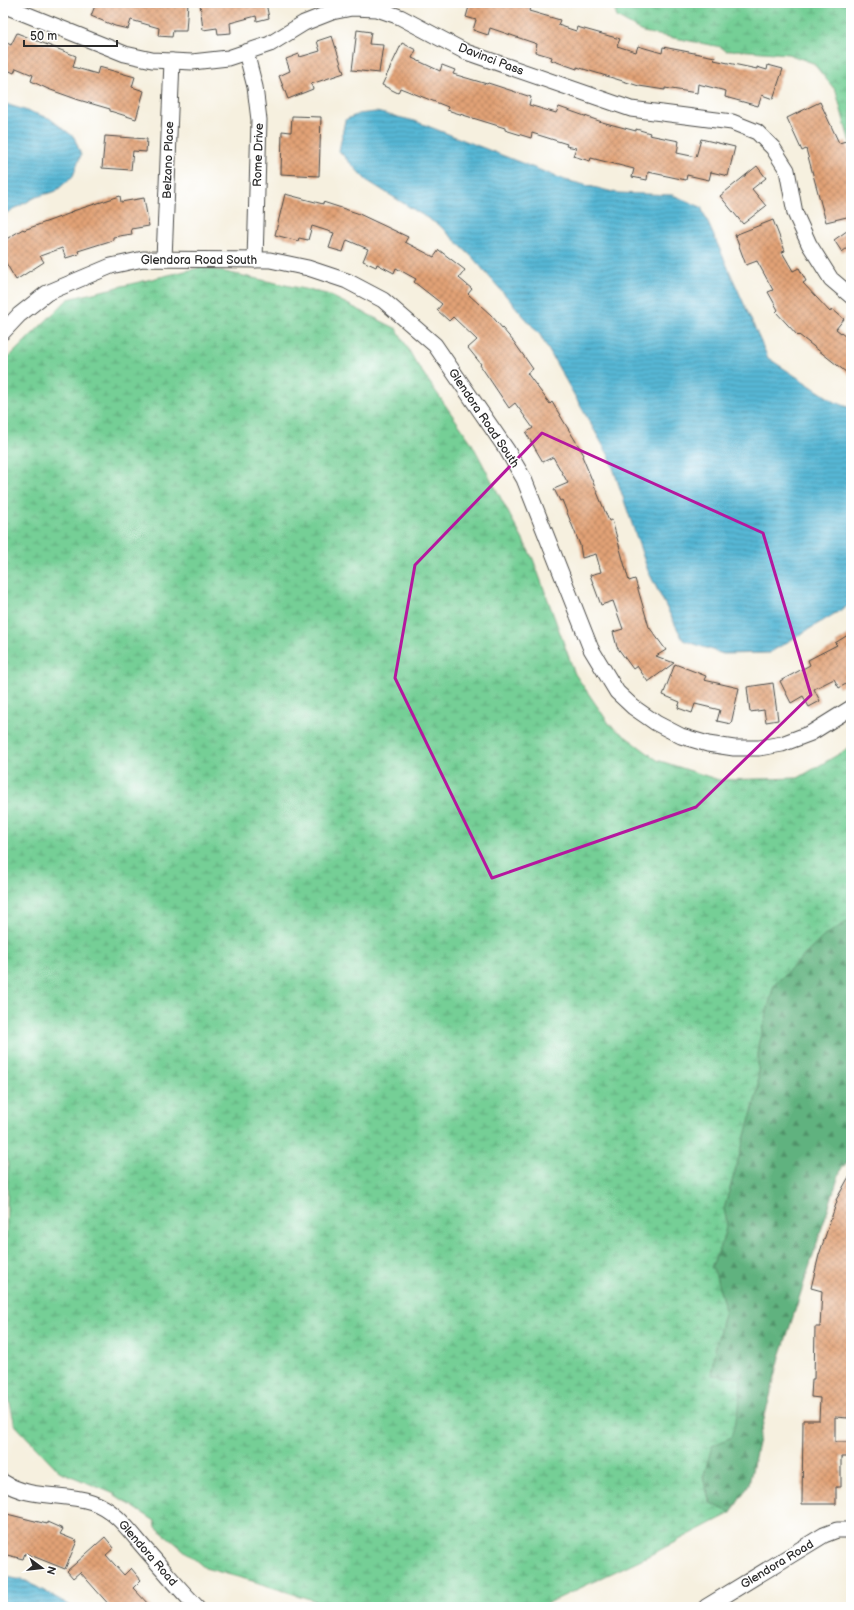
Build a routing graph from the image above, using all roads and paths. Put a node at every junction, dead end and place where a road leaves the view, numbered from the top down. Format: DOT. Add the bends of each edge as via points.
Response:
graph roads {
  1 [pos="3,5"];
  2 [pos="383,7"];
  3 [pos="246,52"];
  4 [pos="172,61"];
  5 [pos="164,259"];
  6 [pos="255,260"];
  7 [pos="851,296"];
  8 [pos="3,332"];
  9 [pos="851,708"];
  10 [pos="3,1482"];
  11 [pos="851,1529"];
  12 [pos="197,1607"];
  13 [pos="706,1607"];
  1 -- 4 [label="street, Davinci Pass" via="125,54"];
  2 -- 3 [label="street, Davinci Pass" via="352,8 332,12 304,23 270,44"];
  2 -- 7 [label="street, Davinci Pass" via="466,52 631,109 732,122 757,132 773,148 786,170 795,213 809,244 831,279"];
  3 -- 4 [label="street, Davinci Pass" via="228,58 192,62"];
  3 -- 6 [label="street, Rome Drive" via="255,88 259,120"];
  4 -- 5 [label="street, Belzano Place"];
  5 -- 6 [label="street, Glendora Road South"];
  5 -- 8 [label="street, Glendora Road South" via="143,259 110,266 47,293 19,315"];
  6 -- 9 [label="street, Glendora Road South" via="270,260 308,268 347,281 382,300 435,345 524,479 591,649 617,692 633,707 681,736 734,748 782,744 811,733"];
  10 -- 12 [label="street, Glendora Road" via="40,1495 75,1497 92,1502 116,1515"];
  11 -- 13 [label="street, Glendora Road" via="837,1530 824,1535"];
}
